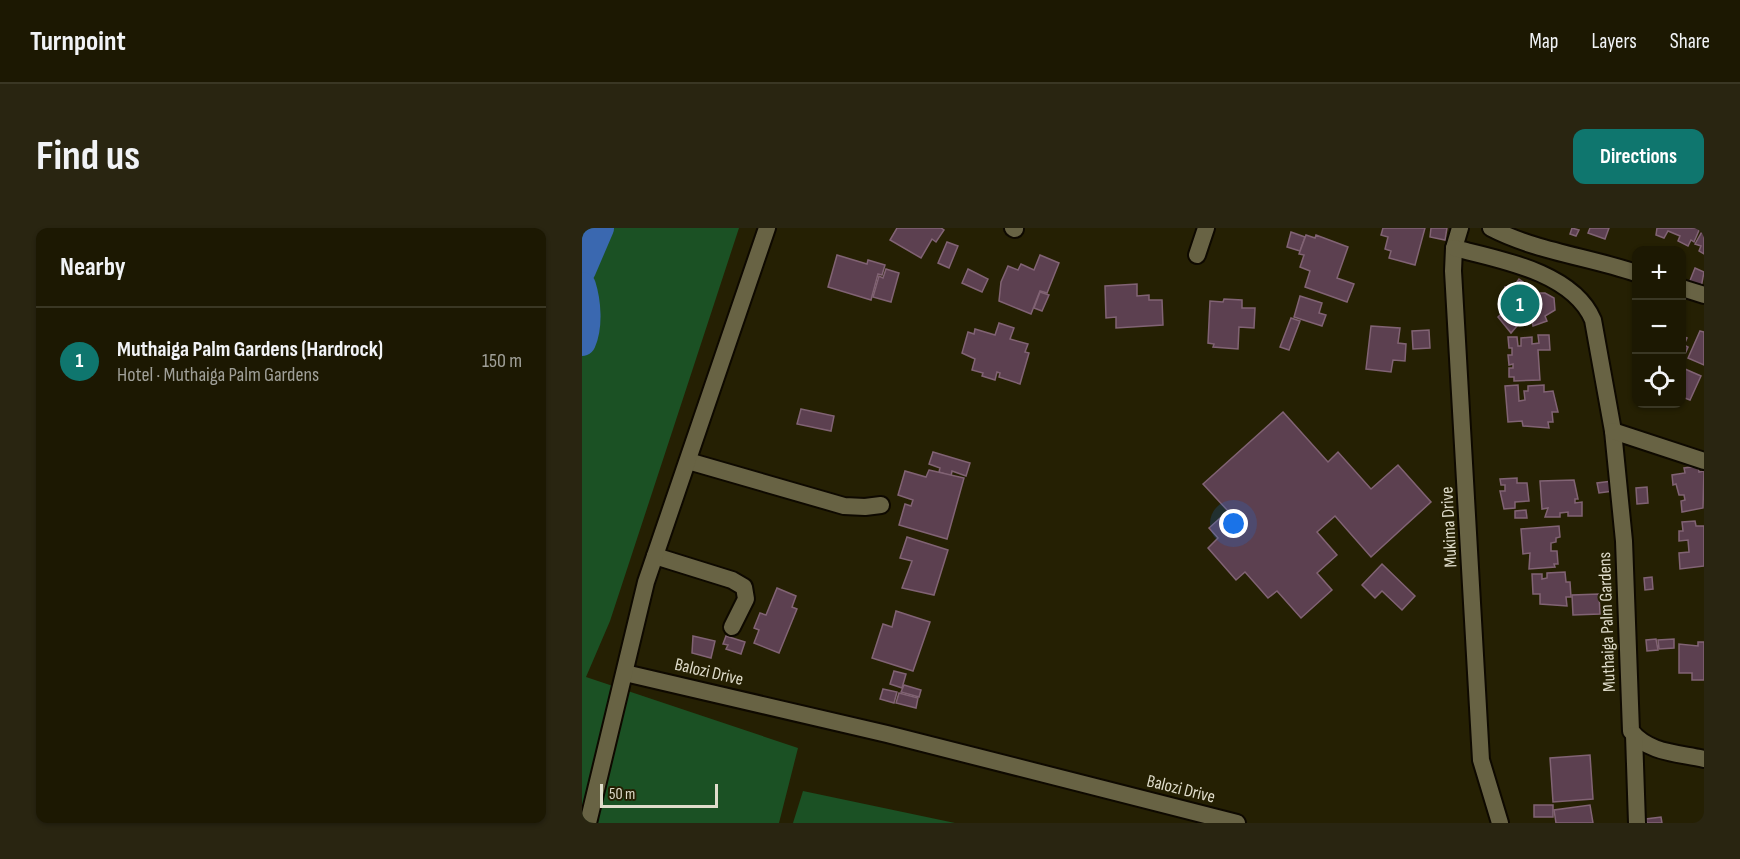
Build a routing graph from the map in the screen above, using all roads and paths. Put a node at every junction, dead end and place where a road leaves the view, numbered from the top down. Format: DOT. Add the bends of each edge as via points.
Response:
graph roads {
  1 [pos="767,228"];
  2 [pos="1206,228"];
  3 [pos="1460,228"];
  4 [pos="1491,228"];
  5 [pos="1454,248"];
  6 [pos="1197,255"];
  7 [pos="1632,272"];
  8 [pos="1686,289"];
  9 [pos="1704,295"];
  10 [pos="1613,431"];
  11 [pos="688,460"];
  12 [pos="1704,461"];
  13 [pos="881,504"];
  14 [pos="655,556"];
  15 [pos="732,627"];
  16 [pos="626,673"];
  17 [pos="1634,735"];
  18 [pos="1704,759"];
  19 [pos="588,823"];
  20 [pos="1237,823"];
  21 [pos="1500,823"];
  22 [pos="1637,823"];
  1 -- 11 [label="street"];
  2 -- 6 [label="street"];
  3 -- 5 [label="street, Mukima Drive"];
  4 -- 7 [label="street"];
  5 -- 10 [label="street, Muthaiga Palm Gardens" via="1539,272 1588,307"];
  5 -- 21 [label="street, Mukima Drive" via="1481,760"];
  8 -- 9 [label="street"];
  10 -- 12 [label="street"];
  10 -- 17 [label="street, Muthaiga Palm Gardens" via="1624,541"];
  11 -- 13 [label="street" via="844,506"];
  11 -- 14 [label="street"];
  14 -- 15 [label="street" via="744,587 746,599"];
  14 -- 16 [label="street" via="637,614"];
  16 -- 19 [label="street"];
  16 -- 20 [label="street, Balozi Drive" via="888,734"];
  17 -- 18 [label="street" via="1648,747"];
  17 -- 22 [label="street, Muthaiga Palm Gardens"];
}
